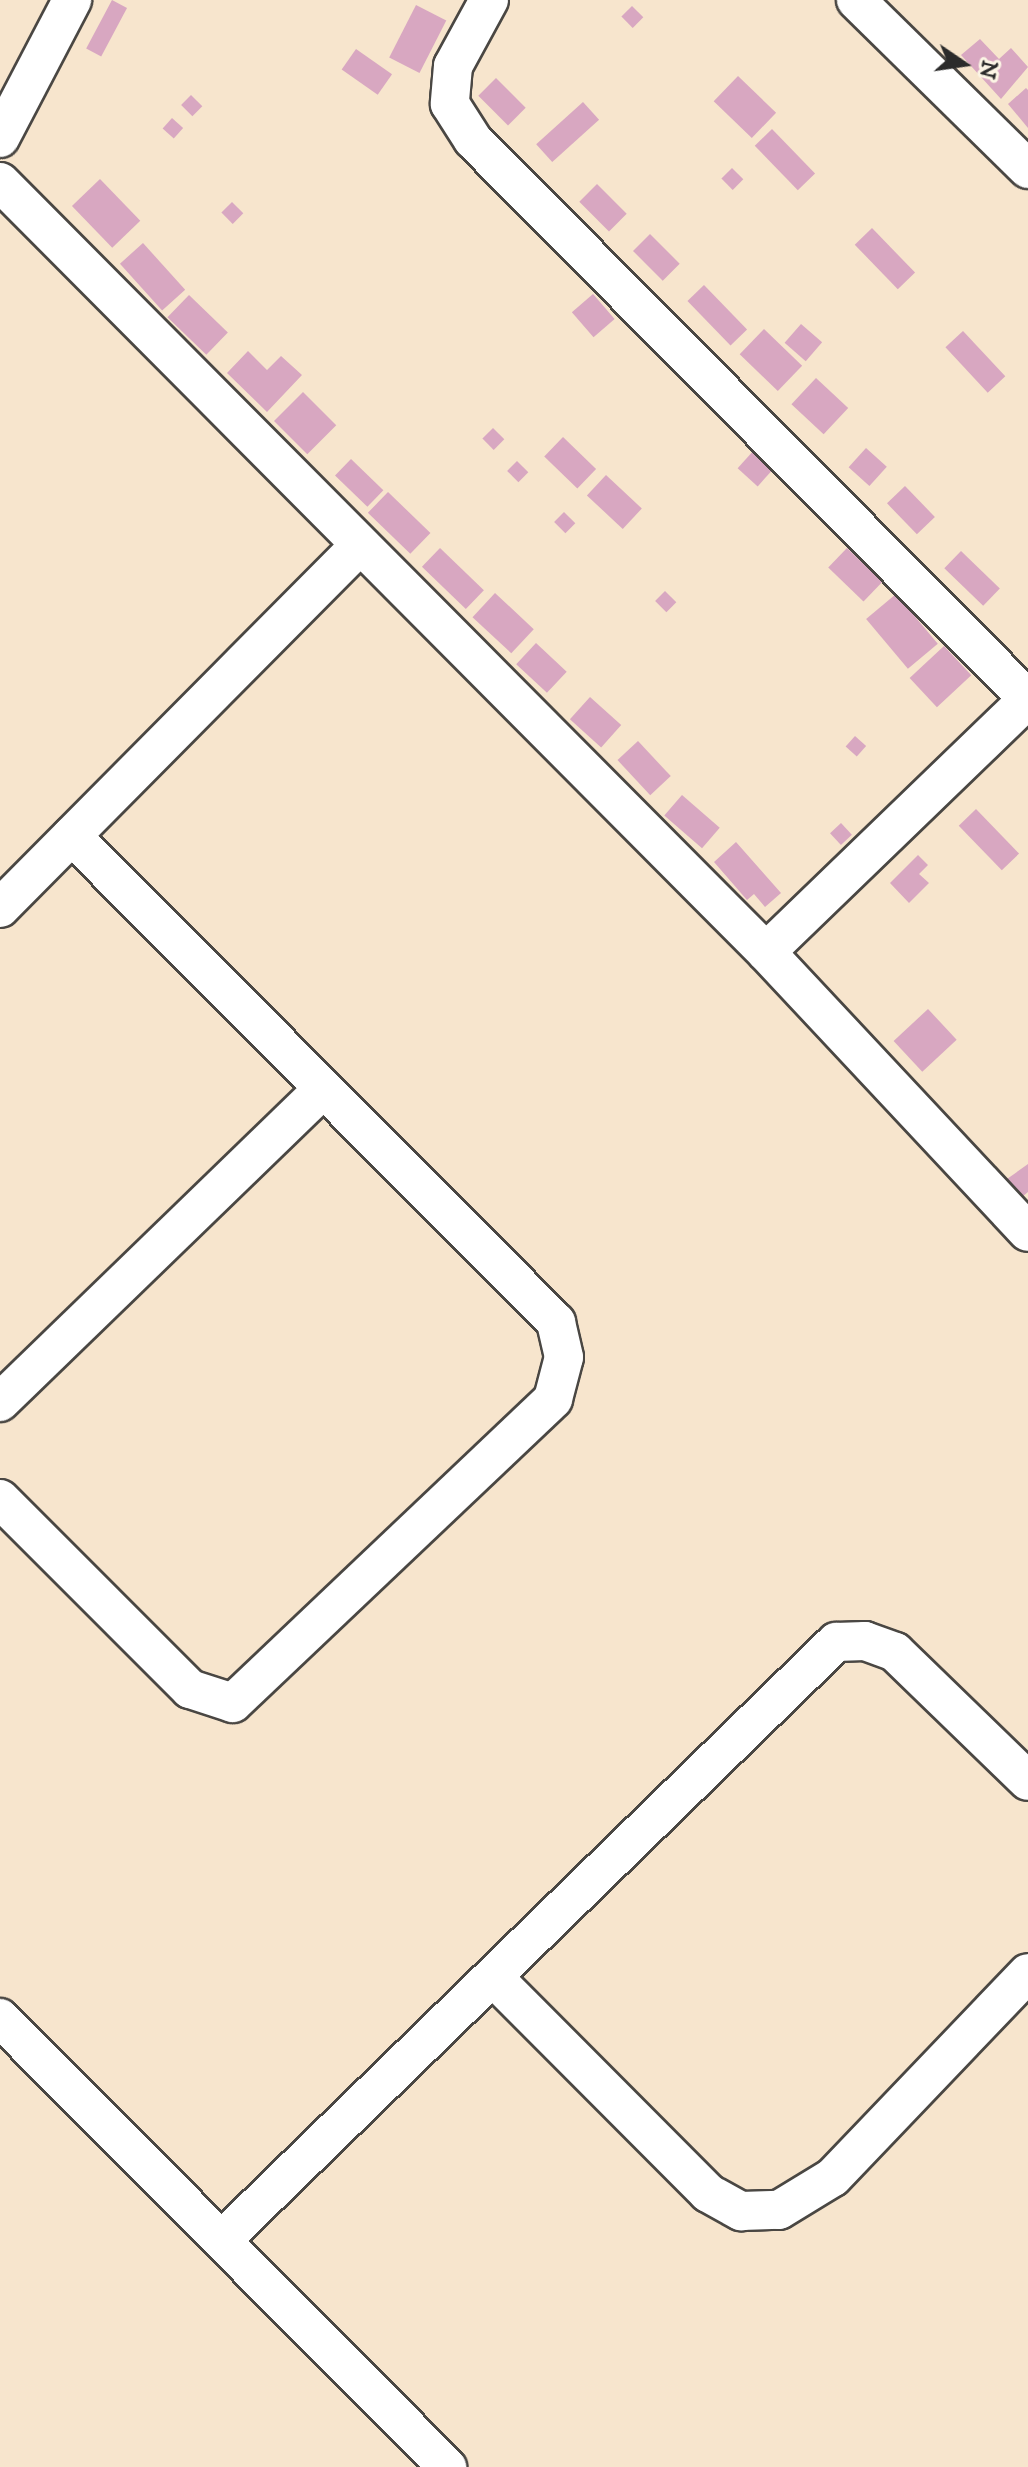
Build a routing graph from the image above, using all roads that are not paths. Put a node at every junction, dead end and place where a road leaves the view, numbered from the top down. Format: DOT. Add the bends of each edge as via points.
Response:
graph roads {
  1 [pos="72,0"];
  2 [pos="489,0"];
  3 [pos="856,0"];
  4 [pos="0,138"];
  5 [pos="1028,169"];
  6 [pos="0,182"];
  7 [pos="358,547"];
  8 [pos="1028,699"];
  9 [pos="72,836"];
  10 [pos="0,908"];
  11 [pos="766,952"];
  12 [pos="323,1089"];
  13 [pos="1028,1232"];
  14 [pos="0,1402"];
  15 [pos="0,1499"];
  16 [pos="1028,1781"];
  17 [pos="1028,1973"];
  18 [pos="495,1979"];
  19 [pos="0,2018"];
  20 [pos="225,2237"];
  21 [pos="447,2467"];
  1 -- 4 [label="street"];
  2 -- 8 [label="street" via="453,66 450,104 473,140"];
  3 -- 5 [label="street"];
  6 -- 7 [label="street"];
  7 -- 9 [label="street"];
  7 -- 11 [label="street"];
  8 -- 11 [label="street"];
  9 -- 10 [label="street"];
  9 -- 12 [label="street"];
  11 -- 13 [label="street"];
  12 -- 14 [label="street"];
  12 -- 15 [label="street" via="556,1322 564,1357 553,1399 233,1703 190,1689"];
  16 -- 18 [label="street" via="895,1652 865,1641 836,1642"];
  17 -- 18 [label="street" via="833,2177 779,2210 741,2211 708,2193"];
  18 -- 20 [label="street"];
  19 -- 20 [label="street"];
  20 -- 21 [label="street"];
}
